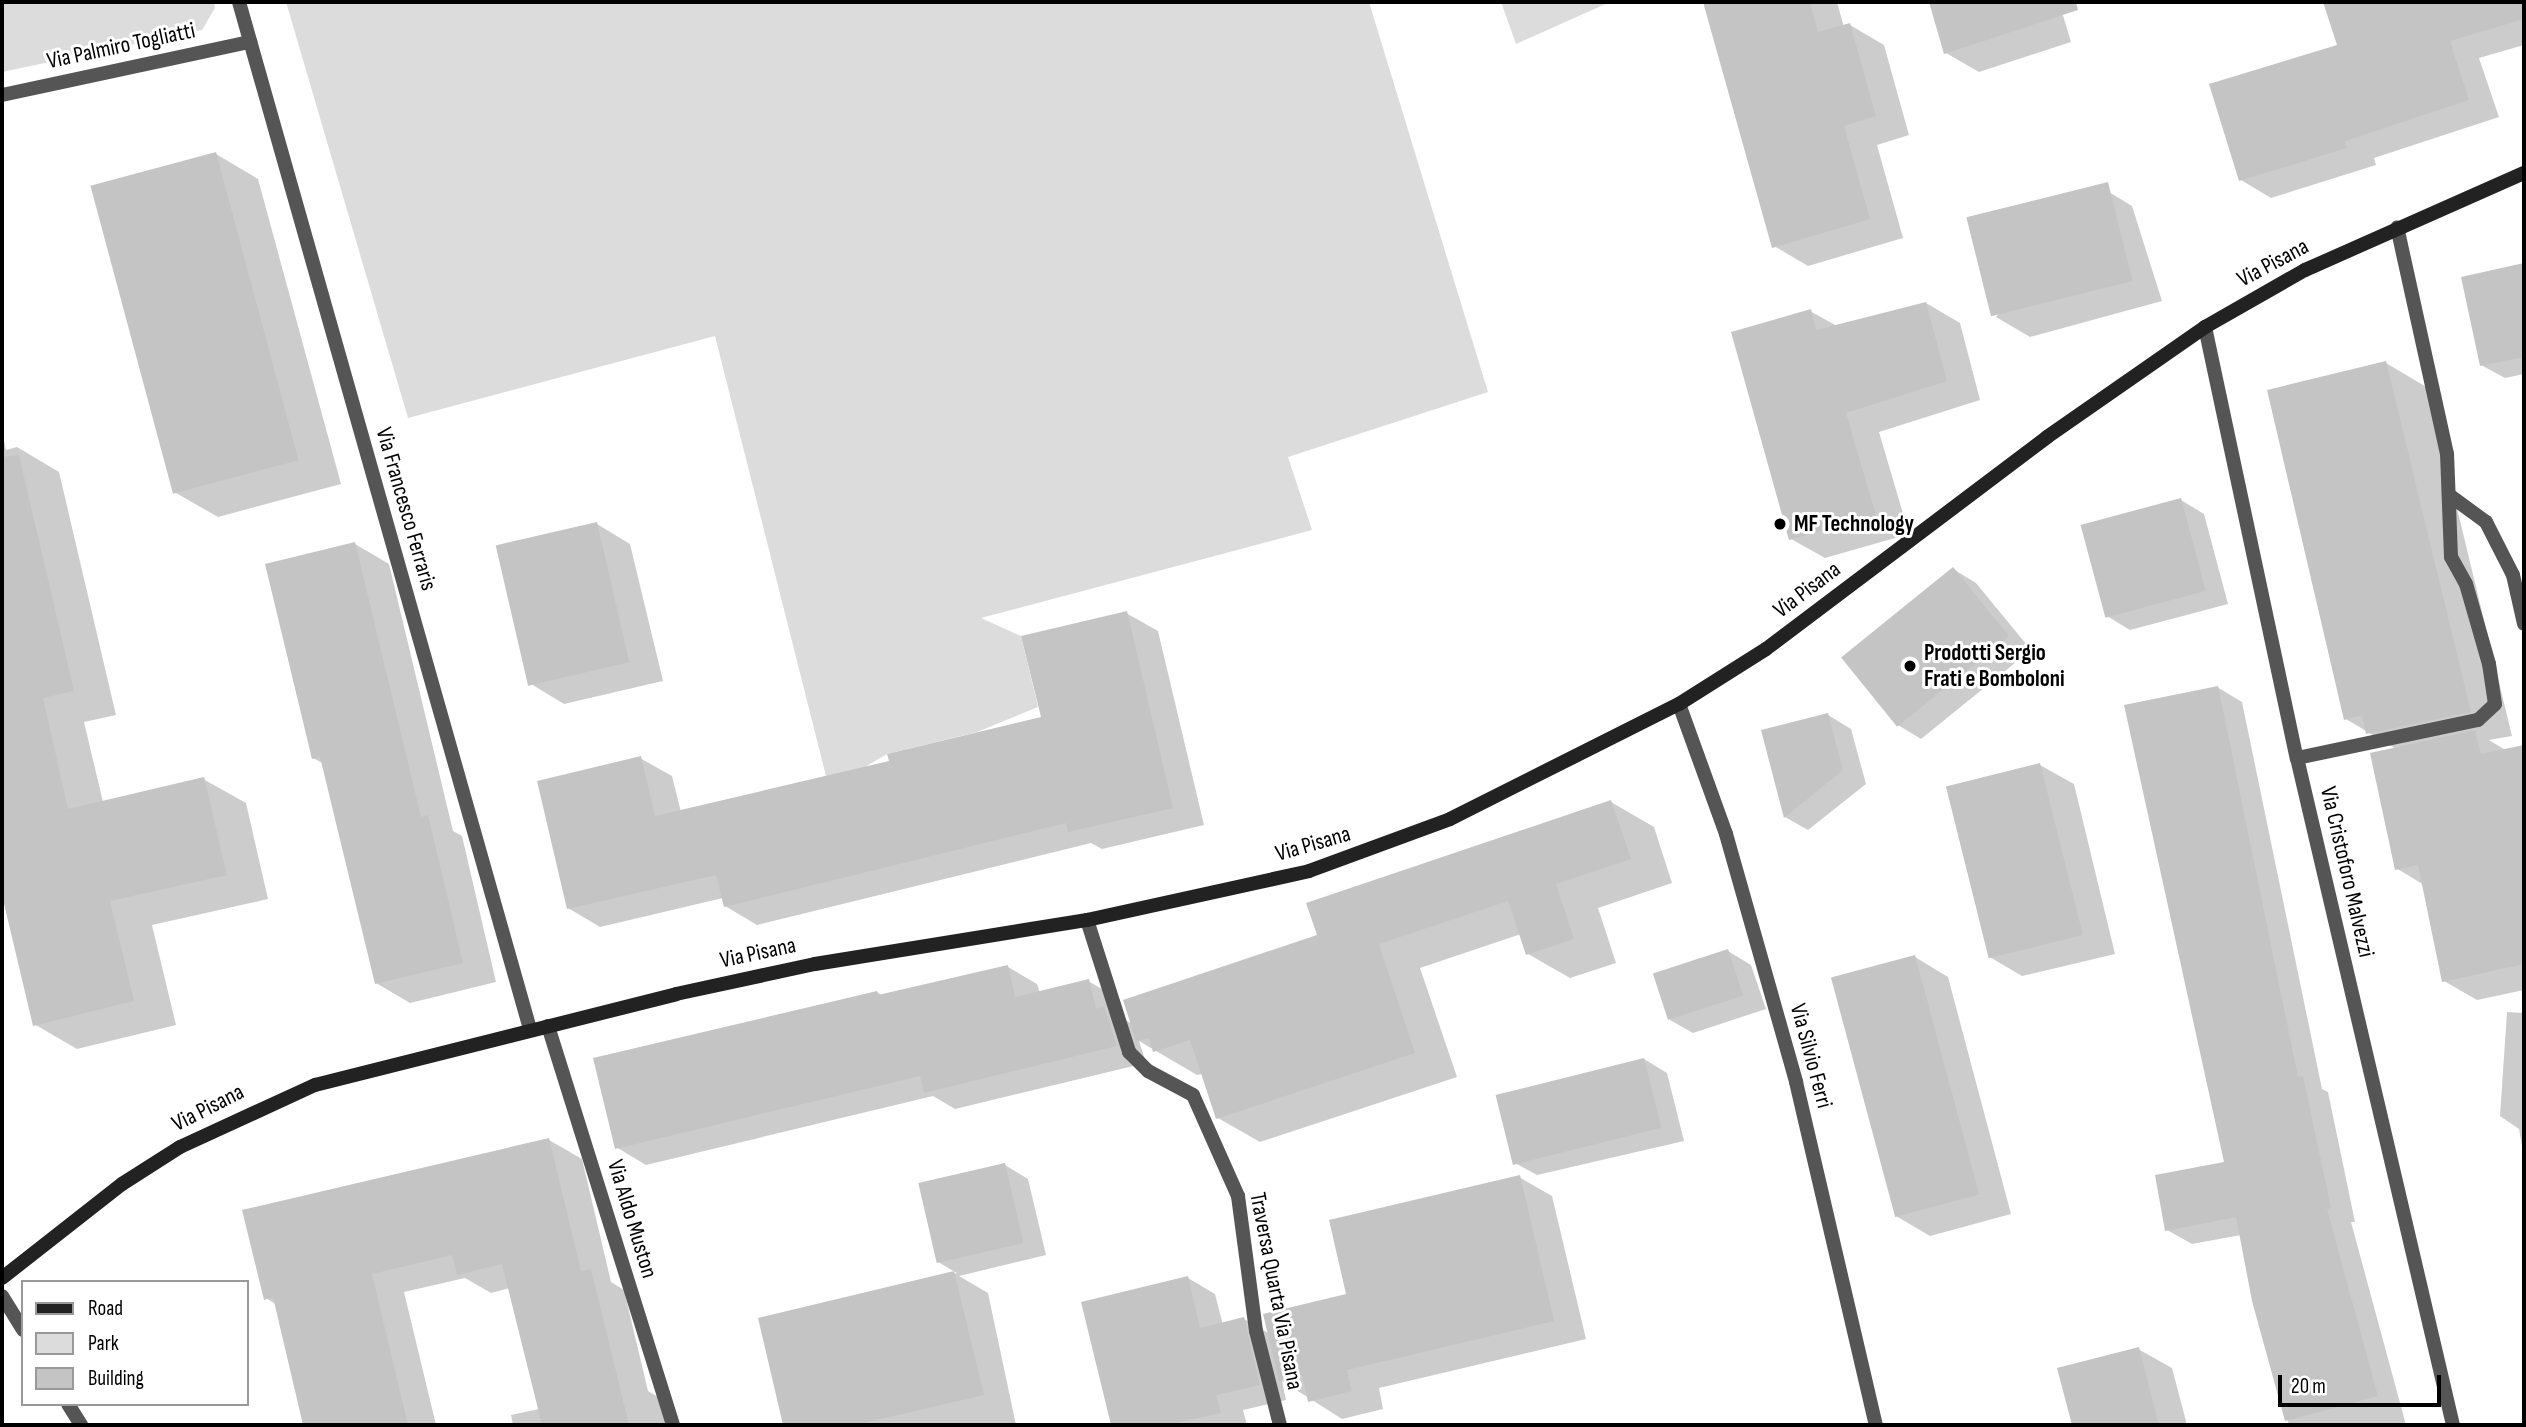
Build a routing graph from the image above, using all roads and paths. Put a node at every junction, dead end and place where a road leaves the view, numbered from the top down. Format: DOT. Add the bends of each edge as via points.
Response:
graph roads {
  1 [pos="239,2"];
  2 [pos="250,42"];
  3 [pos="2,95"];
  4 [pos="2524,173"];
  5 [pos="2397,227"];
  6 [pos="2204,327"];
  7 [pos="2449,495"];
  8 [pos="2524,624"];
  9 [pos="1679,704"];
  10 [pos="2297,758"];
  11 [pos="1087,920"];
  12 [pos="548,1026"];
  13 [pos="530,1029"];
  14 [pos="2,1278"];
  15 [pos="2,1296"];
  16 [pos="21,1327"];
  17 [pos="69,1406"];
  18 [pos="81,1425"];
  19 [pos="673,1425"];
  20 [pos="1280,1425"];
  21 [pos="1876,1425"];
  22 [pos="2453,1425"];
  1 -- 2 [label="street, Via Francesco Ferraris"];
  2 -- 3 [label="street, Via Palmiro Togliatti"];
  2 -- 13 [label="street, Via Francesco Ferraris"];
  4 -- 5 [label="main road, Via Pisana"];
  5 -- 6 [label="main road, Via Pisana" via="2305,270"];
  5 -- 7 [label="street" via="2447,454"];
  6 -- 9 [label="main road, Via Pisana" via="2047,437 1766,649"];
  6 -- 10 [label="street, Via Cristoforo Malvezzi"];
  7 -- 8 [label="street" via="2487,522 2513,575"];
  7 -- 10 [label="street" via="2451,557 2466,584 2489,664 2495,704 2478,720"];
  9 -- 11 [label="main road, Via Pisana" via="1450,819 1380,848 1309,871"];
  9 -- 21 [label="street, Via Silvio Ferri" via="1726,834 1796,1082"];
  10 -- 22 [label="street, Via Cristoforo Malvezzi"];
  11 -- 12 [label="main road, Via Pisana" via="815,964"];
  11 -- 20 [label="street, Traversa Quarta Via Pisana" via="1129,1052 1148,1071 1193,1094 1238,1196 1256,1331"];
  12 -- 13 [label="main road, Via Pisana"];
  12 -- 19 [label="street, Via Aldo Muston"];
  13 -- 14 [label="main road, Via Pisana" via="315,1085 224,1124 122,1184"];
  15 -- 16 [label="street"];
  17 -- 18 [label="street"];
}
